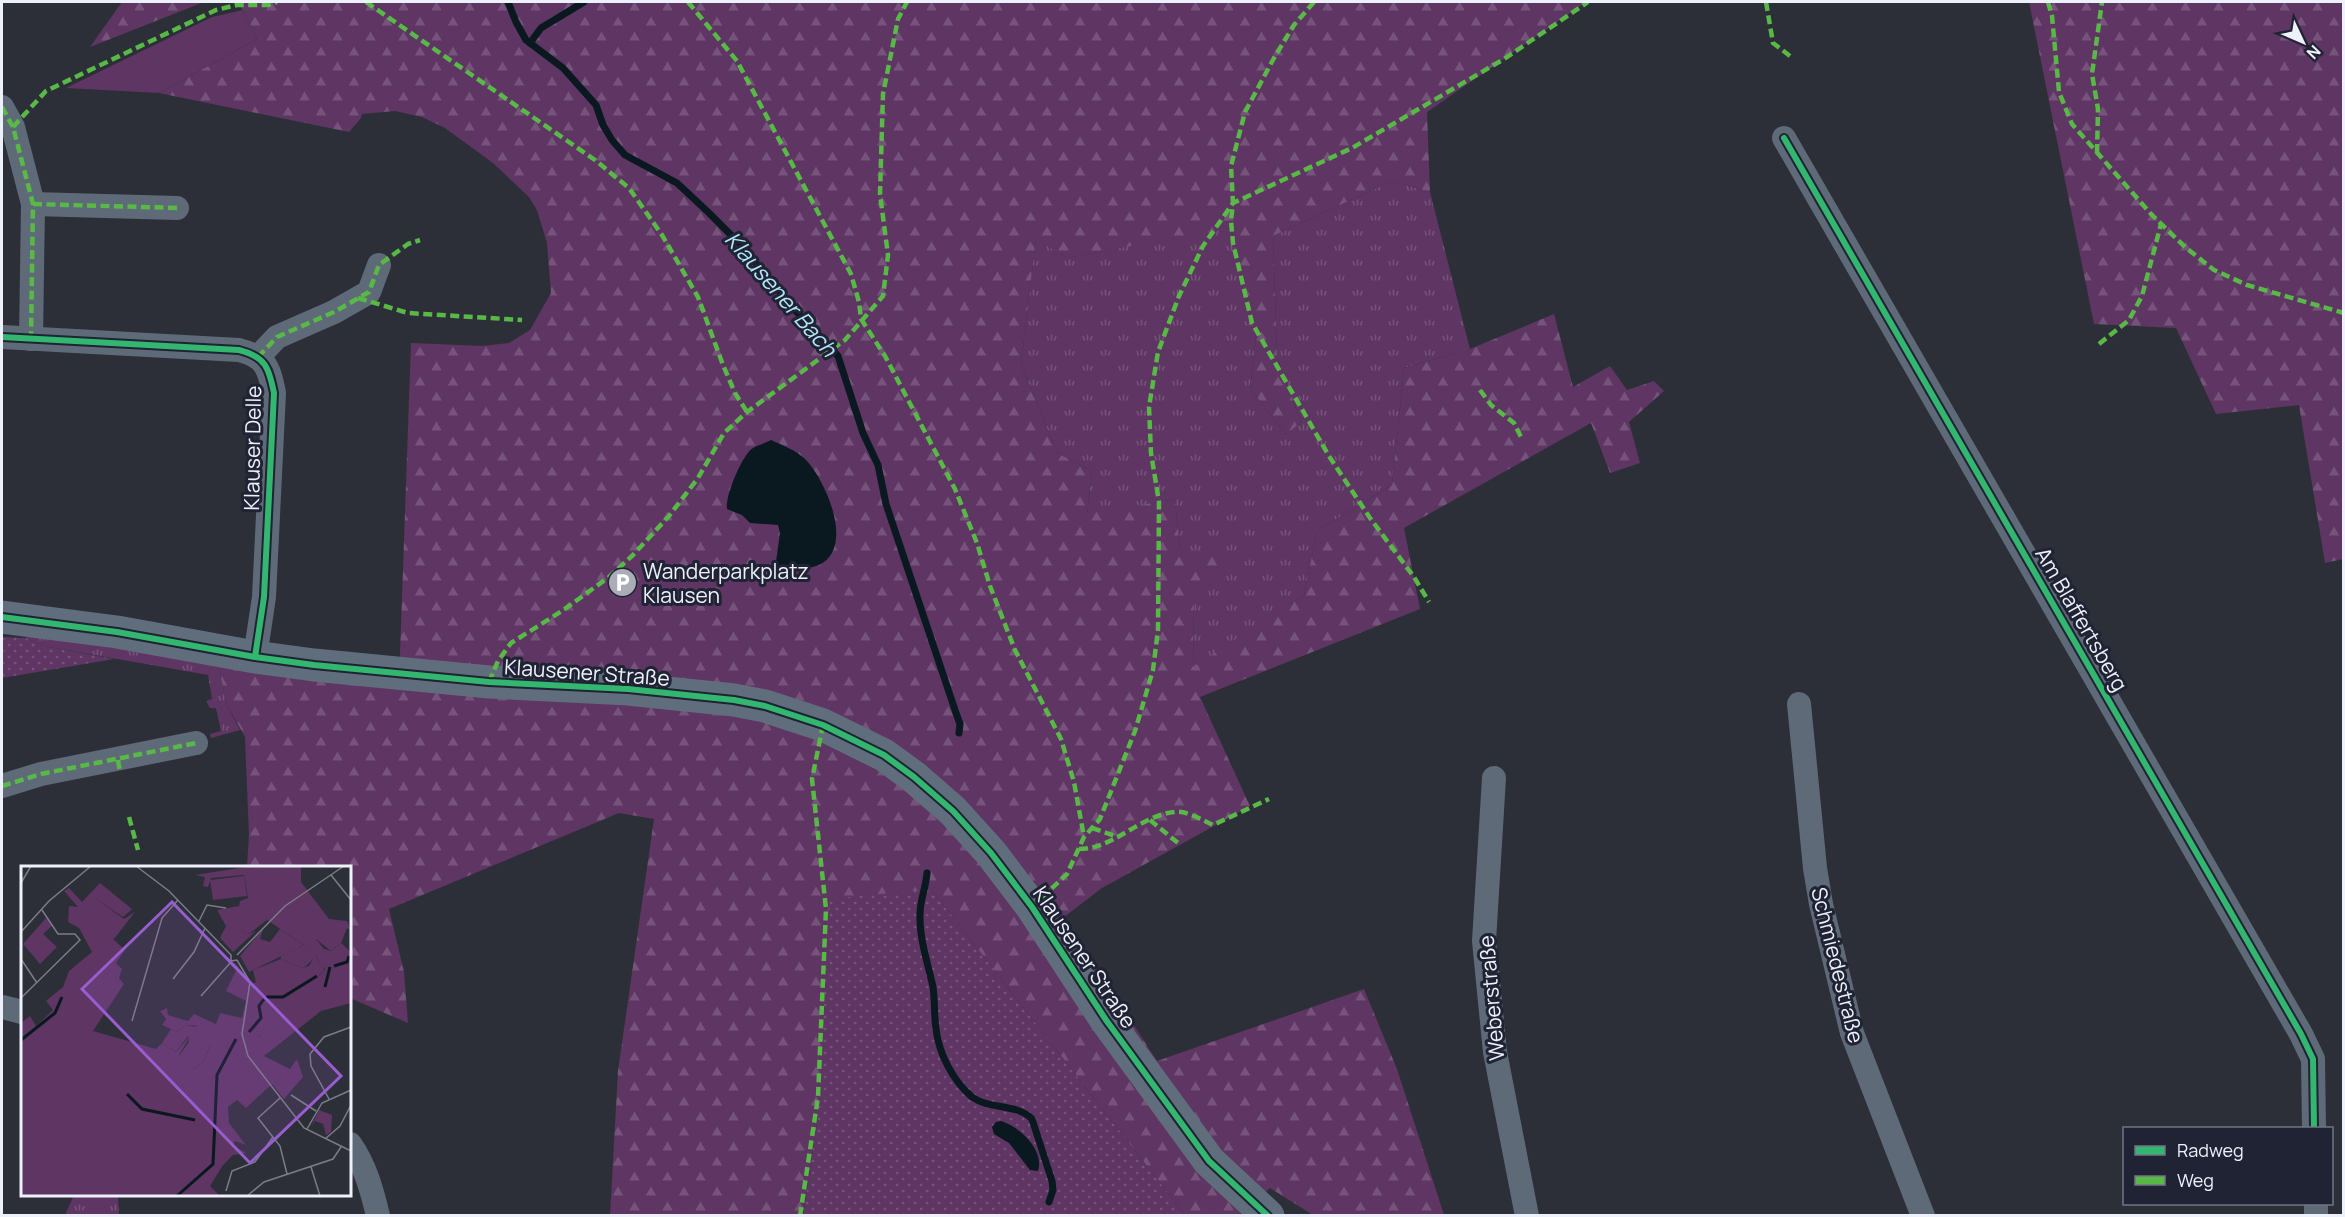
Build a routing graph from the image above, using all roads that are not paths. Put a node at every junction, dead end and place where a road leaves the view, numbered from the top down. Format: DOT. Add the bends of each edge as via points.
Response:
graph roads {
  1 [pos="2,107"];
  2 [pos="1784,138"];
  3 [pos="33,204"];
  4 [pos="177,208"];
  5 [pos="379,265"];
  6 [pos="2,337"];
  7 [pos="31,339"];
  8 [pos="258,357"];
  9 [pos="2,617"];
  10 [pos="255,657"];
  11 [pos="1799,704"];
  12 [pos="196,743"];
  13 [pos="1494,778"];
  14 [pos="2,786"];
  15 [pos="2,1007"];
  16 [pos="21,1012"];
  17 [pos="2314,1127"];
  18 [pos="351,1146"];
  19 [pos="378,1215"];
  20 [pos="1268,1215"];
  21 [pos="1527,1215"];
  22 [pos="1923,1215"];
  1 -- 3 [label="street" via="13,127"];
  2 -- 17 [label="street, Am Blaffertsberg" via="2301,1034 2313,1059"];
  3 -- 4 [label="street"];
  3 -- 7 [label="street"];
  5 -- 8 [label="street" via="369,292 277,337"];
  6 -- 7 [label="street, Klauser Delle"];
  7 -- 8 [label="street, Klauser Delle" via="239,351"];
  8 -- 10 [label="street, Klauser Delle" via="265,364 274,393 264,597"];
  9 -- 10 [label="main road, Klausener Straße" via="117,632"];
  10 -- 20 [label="main road, Klausener Straße" via="489,682 628,689 734,700 791,713 880,753 953,811 991,853 1209,1161"];
  11 -- 22 [label="street, Schmiedestraße" via="1815,867 1852,1033"];
  12 -- 14 [label="street" via="40,774"];
  13 -- 21 [label="street, Weberstraße" via="1484,941 1495,1052"];
  15 -- 16 [label="street"];
  18 -- 19 [label="street" via="370,1185"];
}
